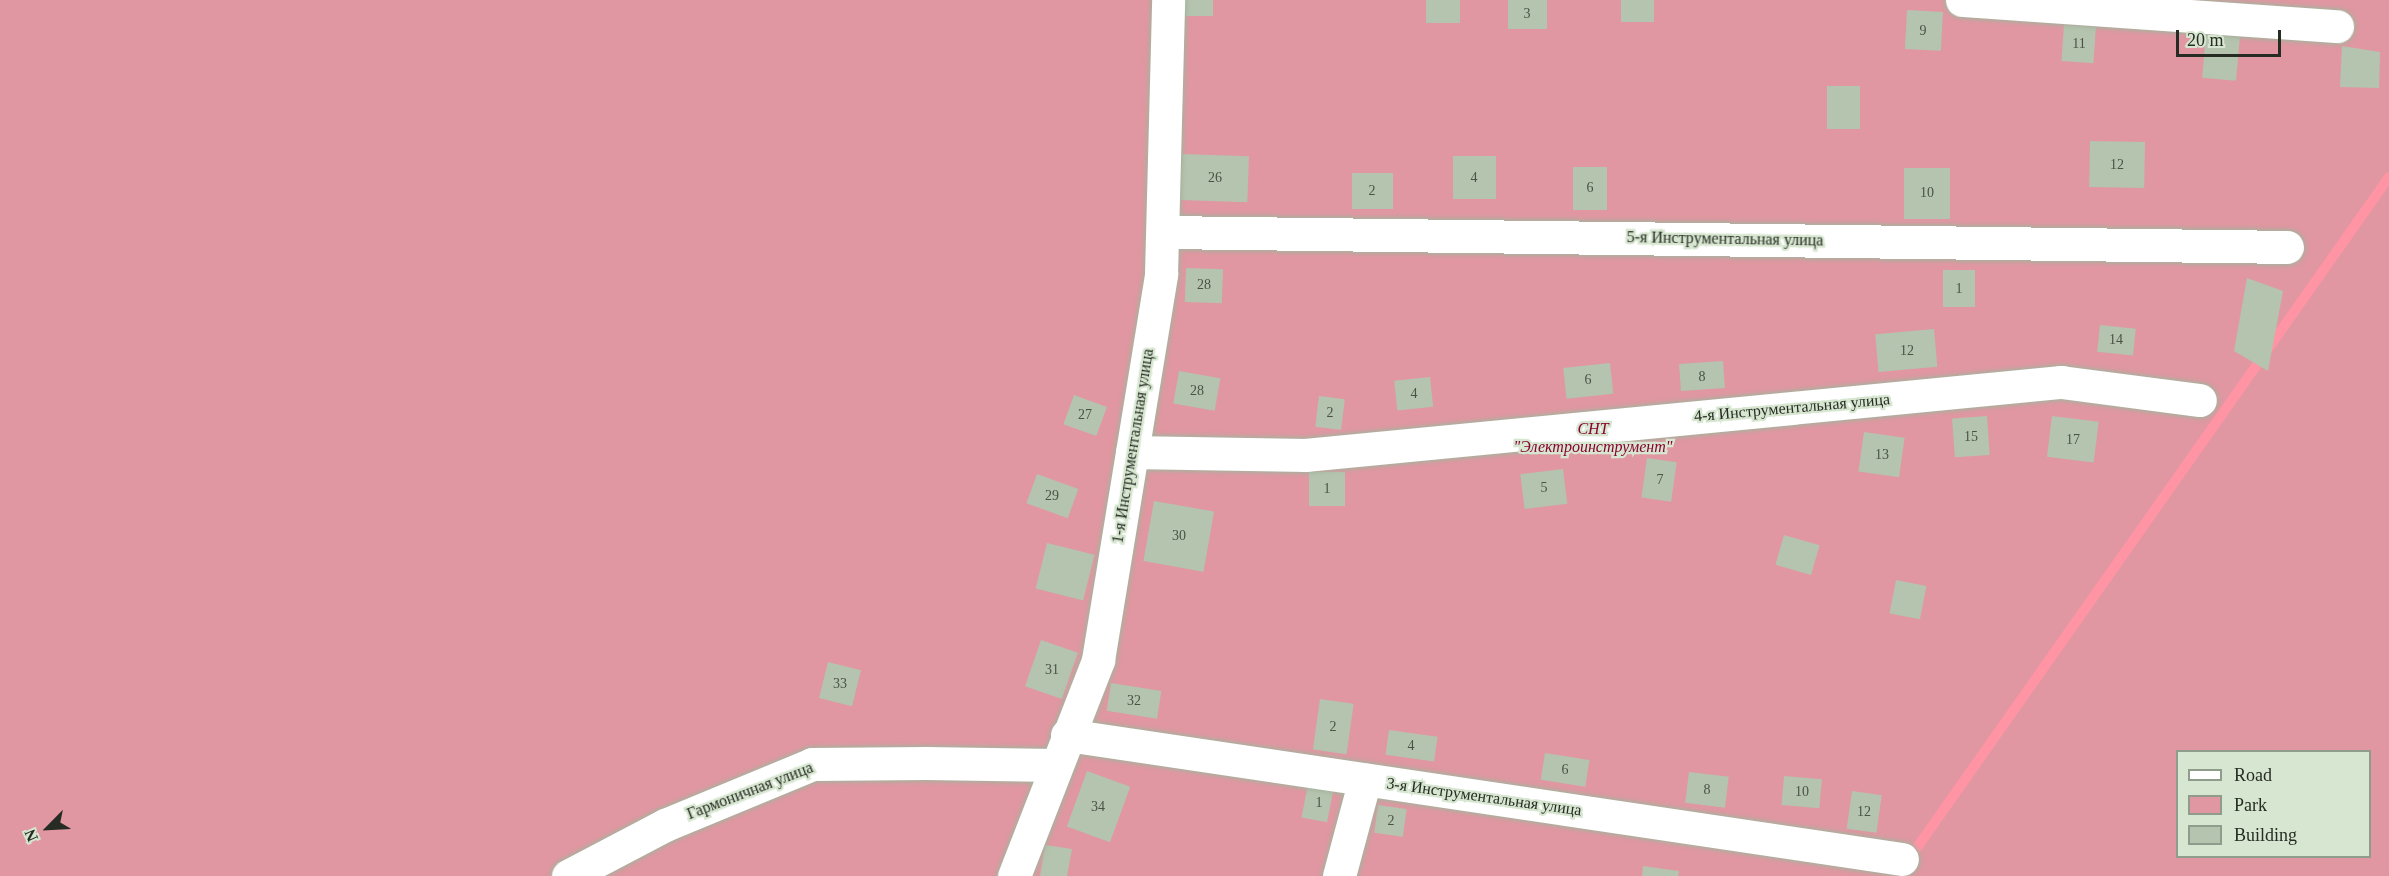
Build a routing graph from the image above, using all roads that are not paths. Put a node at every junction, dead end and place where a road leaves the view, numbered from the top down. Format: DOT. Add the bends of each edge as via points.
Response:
graph roads {
  1 [pos="1168,0"];
  2 [pos="1962,0"];
  3 [pos="2337,26"];
  4 [pos="1163,232"];
  5 [pos="2287,247"];
  6 [pos="2200,400"];
  7 [pos="1132,452"];
  8 [pos="1067,735"];
  9 [pos="1055,765"];
  10 [pos="1365,779"];
  11 [pos="1902,859"];
  12 [pos="568,876"];
  13 [pos="1014,876"];
  14 [pos="1339,876"];
  1 -- 4 [label="street, 1-я Инструментальная улица"];
  2 -- 3 [label="street"];
  4 -- 5 [label="street, 5-я Инструментальная улица"];
  4 -- 7 [label="street, 1-я Инструментальная улица" via="1161,273"];
  6 -- 7 [label="street, 4-я Инструментальная улица" via="2061,382 1305,455"];
  7 -- 8 [label="street, 1-я Инструментальная улица" via="1098,660"];
  8 -- 9 [label="street, 1-я Инструментальная улица"];
  8 -- 10 [label="street, 3-я Инструментальная улица"];
  9 -- 12 [label="street, Гармоничная улица" via="813,764 665,825"];
  9 -- 13 [label="street, 1-я Инструментальная улица"];
  10 -- 11 [label="street, 3-я Инструментальная улица"];
  10 -- 14 [label="street"];
}
